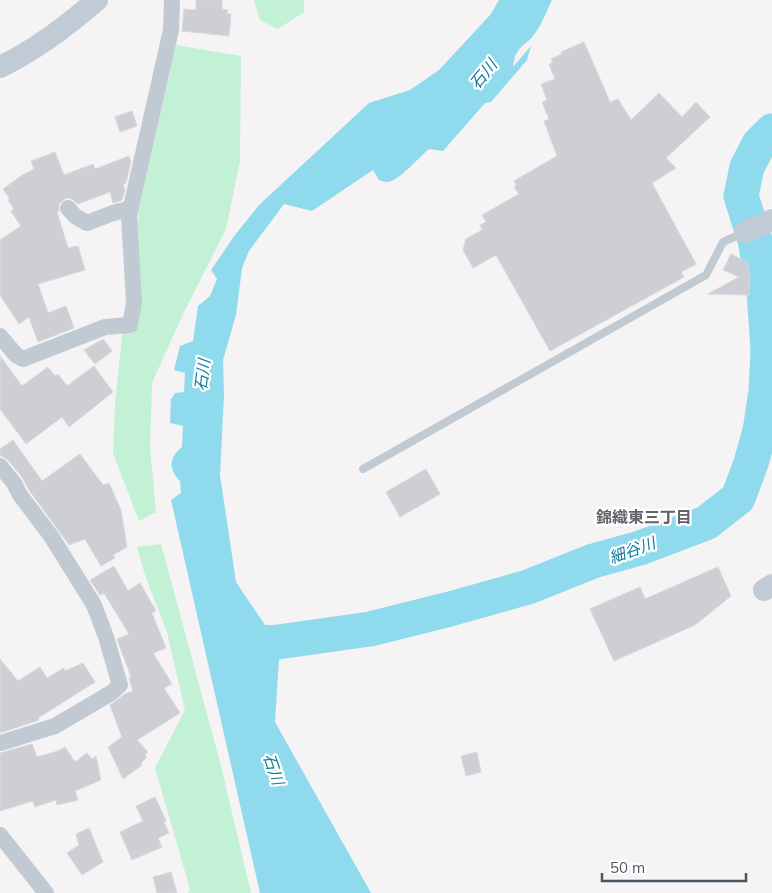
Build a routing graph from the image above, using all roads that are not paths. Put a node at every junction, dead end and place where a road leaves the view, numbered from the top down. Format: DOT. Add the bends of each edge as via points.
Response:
graph roads {
  1 [pos="97,0"];
  2 [pos="172,0"];
  3 [pos="0,68"];
  4 [pos="68,208"];
  5 [pos="131,208"];
  6 [pos="760,226"];
  7 [pos="0,336"];
  8 [pos="0,466"];
  9 [pos="363,469"];
  10 [pos="0,743"];
  11 [pos="0,836"];
  12 [pos="46,893"];
  1 -- 3 [label="street" via="64,28"];
  2 -- 5 [label="street" via="171,30"];
  4 -- 5 [label="street" via="87,223"];
  5 -- 7 [label="street" via="134,302 130,325 104,327 23,359"];
  6 -- 9 [label="lane" via="723,242 706,275"];
  8 -- 10 [label="street" via="51,536 94,604 120,685 55,726"];
  11 -- 12 [label="street"];
}
